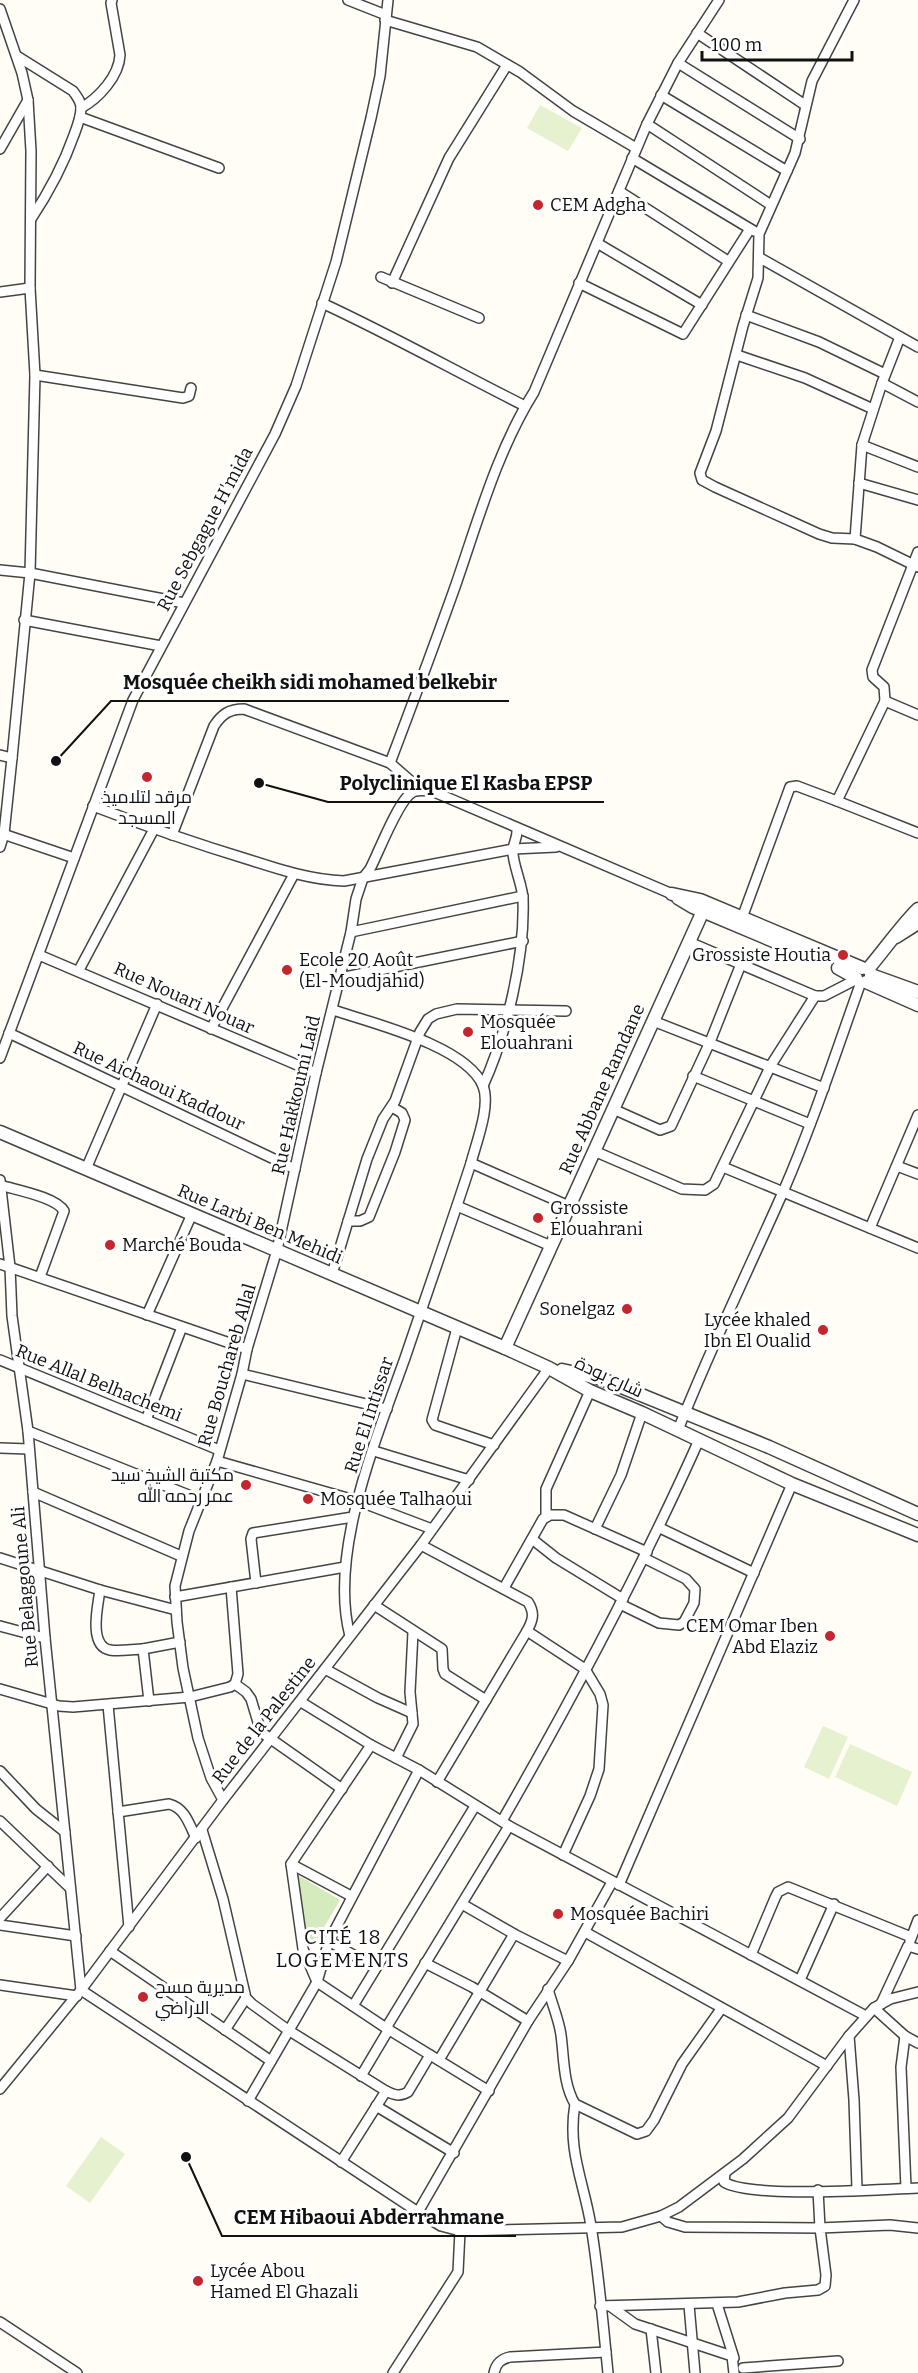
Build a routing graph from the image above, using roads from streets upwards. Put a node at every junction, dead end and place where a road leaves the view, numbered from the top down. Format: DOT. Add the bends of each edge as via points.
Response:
graph roads {
  1 [pos="348,0"];
  2 [pos="388,0"];
  3 [pos="718,0"];
  4 [pos="854,0"];
  5 [pos="109,1"];
  6 [pos="0,9"];
  7 [pos="386,17"];
  8 [pos="697,33"];
  9 [pos="17,56"];
  10 [pos="678,63"];
  11 [pos="507,65"];
  12 [pos="661,94"];
  13 [pos="28,100"];
  14 [pos="805,105"];
  15 [pos="81,112"];
  16 [pos="647,124"];
  17 [pos="800,140"];
  18 [pos="0,148"];
  19 [pos="636,148"];
  20 [pos="632,158"];
  21 [pos="219,168"];
  22 [pos="788,171"];
  23 [pos="619,191"];
  24 [pos="771,205"];
  25 [pos="30,221"];
  26 [pos="755,231"];
  27 [pos="597,243"];
  28 [pos="760,258"];
  29 [pos="728,261"];
  30 [pos="381,277"];
  31 [pos="579,282"];
  32 [pos="393,283"];
  33 [pos="30,288"];
  34 [pos="0,292"];
  35 [pos="322,303"];
  36 [pos="702,305"];
  37 [pos="746,315"];
  38 [pos="479,318"];
  39 [pos="900,337"];
  40 [pos="918,347"];
  41 [pos="737,355"];
  42 [pos="35,375"];
  43 [pos="884,378"];
  44 [pos="191,388"];
  45 [pos="918,402"];
  46 [pos="525,406"];
  47 [pos="873,409"];
  48 [pos="862,445"];
  49 [pos="918,467"];
  50 [pos="859,483"];
  51 [pos="918,500"];
  52 [pos="855,539"];
  53 [pos="918,552"];
  54 [pos="916,567"];
  55 [pos="0,570"];
  56 [pos="30,573"];
  57 [pos="184,603"];
  58 [pos="24,620"];
  59 [pos="161,646"];
  60 [pos="885,700"];
  61 [pos="918,715"];
  62 [pos="0,755"];
  63 [pos="12,758"];
  64 [pos="390,763"];
  65 [pos="421,790"];
  66 [pos="837,801"];
  67 [pos="93,806"];
  68 [pos="518,828"];
  69 [pos="154,829"];
  70 [pos="918,832"];
  71 [pos="2,834"];
  72 [pos="172,835"];
  73 [pos="0,847"];
  74 [pos="563,847"];
  75 [pos="513,849"];
  76 [pos="74,858"];
  77 [pos="294,874"];
  78 [pos="363,878"];
  79 [pos="672,894"];
  80 [pos="523,896"];
  81 [pos="918,909"];
  82 [pos="703,911"];
  83 [pos="742,918"];
  84 [pos="918,923"];
  85 [pos="351,932"];
  86 [pos="896,937"];
  87 [pos="783,940"];
  88 [pos="523,941"];
  89 [pos="688,942"];
  90 [pos="39,955"];
  91 [pos="741,964"];
  92 [pos="79,970"];
  93 [pos="863,976"];
  94 [pos="340,978"];
  95 [pos="918,992"];
  96 [pos="815,996"];
  97 [pos="157,1004"];
  98 [pos="918,1005"];
  99 [pos="509,1009"];
  100 [pos="333,1010"];
  101 [pos="566,1011"];
  102 [pos="653,1021"];
  103 [pos="212,1029"];
  104 [pos="9,1033"];
  105 [pos="418,1039"];
  106 [pos="710,1042"];
  107 [pos="0,1055"];
  108 [pos="771,1065"];
  109 [pos="316,1073"];
  110 [pos="693,1076"];
  111 [pos="483,1086"];
  112 [pos="121,1087"];
  113 [pos="824,1088"];
  114 [pos="753,1100"];
  115 [pos="392,1107"];
  116 [pos="613,1110"];
  117 [pos="918,1115"];
  118 [pos="810,1124"];
  119 [pos="915,1130"];
  120 [pos="0,1132"];
  121 [pos="594,1151"];
  122 [pos="471,1163"];
  123 [pos="897,1166"];
  124 [pos="723,1167"];
  125 [pos="86,1169"];
  126 [pos="295,1169"];
  127 [pos="918,1174"];
  128 [pos="0,1180"];
  129 [pos="0,1185"];
  130 [pos="358,1189"];
  131 [pos="783,1191"];
  132 [pos="378,1196"];
  133 [pos="457,1206"];
  134 [pos="569,1206"];
  135 [pos="192,1214"];
  136 [pos="348,1221"];
  137 [pos="870,1228"];
  138 [pos="551,1246"];
  139 [pos="918,1248"];
  140 [pos="277,1250"];
  141 [pos="0,1264"];
  142 [pos="10,1267"];
  143 [pos="332,1274"];
  144 [pos="40,1276"];
  145 [pos="421,1312"];
  146 [pos="147,1315"];
  147 [pos="182,1327"];
  148 [pos="457,1328"];
  149 [pos="506,1348"];
  150 [pos="247,1349"];
  151 [pos="0,1360"];
  152 [pos="549,1368"];
  153 [pos="20,1369"];
  154 [pos="242,1374"];
  155 [pos="590,1391"];
  156 [pos="387,1408"];
  157 [pos="642,1413"];
  158 [pos="685,1413"];
  159 [pos="146,1420"];
  160 [pos="678,1430"];
  161 [pos="28,1431"];
  162 [pos="699,1440"];
  163 [pos="494,1445"];
  164 [pos="0,1448"];
  165 [pos="29,1449"];
  166 [pos="219,1450"];
  167 [pos="374,1451"];
  168 [pos="217,1461"];
  169 [pos="469,1480"];
  170 [pos="792,1484"];
  171 [pos="33,1492"];
  172 [pos="201,1500"];
  173 [pos="358,1501"];
  174 [pos="918,1514"];
  175 [pos="353,1517"];
  176 [pos="546,1517"];
  177 [pos="660,1528"];
  178 [pos="432,1529"];
  179 [pos="596,1529"];
  180 [pos="918,1535"];
  181 [pos="532,1539"];
  182 [pos="421,1545"];
  183 [pos="646,1555"];
  184 [pos="181,1556"];
  185 [pos="0,1558"];
  186 [pos="345,1567"];
  187 [pos="40,1570"];
  188 [pos="754,1573"];
  189 [pos="255,1583"];
  190 [pos="231,1587"];
  191 [pos="504,1588"];
  192 [pos="100,1590"];
  193 [pos="175,1597"];
  194 [pos="622,1602"];
  195 [pos="374,1605"];
  196 [pos="176,1610"];
  197 [pos="0,1626"];
  198 [pos="527,1631"];
  199 [pos="414,1632"];
  200 [pos="350,1636"];
  201 [pos="45,1638"];
  202 [pos="180,1642"];
  203 [pos="143,1649"];
  204 [pos="325,1669"];
  205 [pos="585,1669"];
  206 [pos="235,1684"];
  207 [pos="0,1689"];
  208 [pos="189,1697"];
  209 [pos="149,1701"];
  210 [pos="486,1701"];
  211 [pos="301,1702"];
  212 [pos="51,1703"];
  213 [pos="108,1704"];
  214 [pos="412,1713"];
  215 [pos="271,1740"];
  216 [pos="371,1745"];
  217 [pos="396,1758"];
  218 [pos="419,1770"];
  219 [pos="0,1771"];
  220 [pos="437,1782"];
  221 [pos="342,1789"];
  222 [pos="223,1800"];
  223 [pos="475,1806"];
  224 [pos="118,1812"];
  225 [pos="0,1821"];
  226 [pos="506,1824"];
  227 [pos="4,1831"];
  228 [pos="65,1832"];
  229 [pos="199,1834"];
  230 [pos="563,1855"];
  231 [pos="291,1864"];
  232 [pos="48,1866"];
  233 [pos="616,1883"];
  234 [pos="69,1887"];
  235 [pos="351,1896"];
  236 [pos="462,1904"];
  237 [pos="834,1904"];
  238 [pos="0,1918"];
  239 [pos="918,1920"];
  240 [pos="0,1925"];
  241 [pos="129,1927"];
  242 [pos="585,1932"];
  243 [pos="514,1934"];
  244 [pos="76,1936"];
  245 [pos="329,1941"];
  246 [pos="909,1942"];
  247 [pos="918,1949"];
  248 [pos="111,1951"];
  249 [pos="751,1955"];
  250 [pos="568,1961"];
  251 [pos="425,1963"];
  252 [pos="376,1968"];
  253 [pos="800,1980"];
  254 [pos="317,1982"];
  255 [pos="0,1985"];
  256 [pos="548,1989"];
  257 [pos="481,1992"];
  258 [pos="918,1992"];
  259 [pos="79,1993"];
  260 [pos="246,1998"];
  261 [pos="353,2006"];
  262 [pos="877,2006"];
  263 [pos="721,2009"];
  264 [pos="866,2016"];
  265 [pos="528,2021"];
  266 [pos="387,2029"];
  267 [pos="225,2030"];
  268 [pos="288,2030"];
  269 [pos="849,2036"];
  270 [pos="905,2036"];
  271 [pos="918,2043"];
  272 [pos="430,2055"];
  273 [pos="439,2060"];
  274 [pos="271,2061"];
  275 [pos="827,2066"];
  276 [pos="361,2076"];
  277 [pos="0,2089"];
  278 [pos="386,2091"];
  279 [pos="489,2091"];
  280 [pos="248,2101"];
  281 [pos="575,2104"];
  282 [pos="376,2106"];
  283 [pos="454,2153"];
  284 [pos="341,2162"];
  285 [pos="725,2173"];
  286 [pos="906,2188"];
  287 [pos="918,2188"];
  288 [pos="818,2190"];
  289 [pos="857,2190"];
  290 [pos="418,2212"];
  291 [pos="661,2216"];
  292 [pos="591,2227"];
  293 [pos="820,2228"];
  294 [pos="918,2228"];
  295 [pos="460,2231"];
  296 [pos="717,2304"];
  297 [pos="689,2305"];
  298 [pos="605,2306"];
  299 [pos="0,2322"];
  300 [pos="651,2329"];
  301 [pos="693,2343"];
  302 [pos="606,2352"];
  303 [pos="732,2356"];
  304 [pos="838,2361"];
  305 [pos="72,2371"];
  306 [pos="743,2371"];
  307 [pos="393,2373"];
  308 [pos="494,2373"];
  309 [pos="608,2373"];
  310 [pos="656,2373"];
  311 [pos="695,2373"];
  1 -- 7 [label="street"];
  2 -- 7 [label="street, Rue Sebgague H'mida"];
  3 -- 8 [label="street"];
  4 -- 14 [label="street" via="812,81"];
  5 -- 15 [label="street" via="120,63 98,96"];
  6 -- 9 [label="street"];
  7 -- 11 [label="street" via="477,46"];
  7 -- 35 [label="street, Rue Sebgague H'mida" via="371,118 336,262"];
  8 -- 10 [label="street"];
  8 -- 14 [label="street"];
  9 -- 13 [label="street"];
  9 -- 15 [label="street" via="73,91"];
  10 -- 12 [label="street"];
  10 -- 17 [label="street"];
  11 -- 19 [label="street"];
  11 -- 32 [label="street" via="449,158"];
  12 -- 16 [label="street"];
  12 -- 22 [label="street"];
  13 -- 18 [label="street"];
  13 -- 25 [label="street"];
  14 -- 17 [label="street"];
  15 -- 21 [label="street"];
  15 -- 25 [label="street" via="64,162"];
  16 -- 19 [label="street"];
  16 -- 24 [label="street"];
  17 -- 22 [label="street"];
  19 -- 20 [label="street"];
  20 -- 23 [label="street"];
  20 -- 26 [label="street"];
  22 -- 24 [label="street"];
  23 -- 27 [label="street"];
  23 -- 29 [label="street"];
  24 -- 26 [label="street"];
  25 -- 33 [label="street"];
  26 -- 28 [label="street"];
  26 -- 29 [label="street"];
  27 -- 31 [label="street"];
  27 -- 36 [label="street"];
  28 -- 37 [label="street"];
  28 -- 39 [label="street"];
  29 -- 36 [label="street"];
  30 -- 32 [label="street"];
  31 -- 36 [label="street" via="683,334"];
  31 -- 46 [label="street"];
  32 -- 38 [label="street"];
  33 -- 34 [label="street"];
  33 -- 42 [label="street"];
  35 -- 46 [label="street"];
  35 -- 57 [label="street, Rue Sebgague H'mida" via="300,377 275,434"];
  37 -- 41 [label="street"];
  37 -- 43 [label="street" via="833,348"];
  39 -- 40 [label="street"];
  39 -- 43 [label="street"];
  41 -- 47 [label="street" via="806,378"];
  41 -- 52 [label="street" via="700,478 819,534"];
  42 -- 44 [label="street" via="183,398 189,396"];
  42 -- 56 [label="street"];
  43 -- 45 [label="street"];
  43 -- 47 [label="street"];
  46 -- 64 [label="street" via="485,498"];
  47 -- 48 [label="street"];
  48 -- 49 [label="street"];
  48 -- 50 [label="street"];
  50 -- 51 [label="street"];
  50 -- 52 [label="street"];
  52 -- 54 [label="street"];
  53 -- 54 [label="street"];
  54 -- 60 [label="street" via="872,670 873,677 884,687"];
  55 -- 56 [label="street"];
  56 -- 57 [label="street"];
  56 -- 58 [label="street"];
  57 -- 59 [label="street, Rue Sebgague H'mida"];
  58 -- 59 [label="street"];
  58 -- 63 [label="street"];
  59 -- 67 [label="street, Rue Sebgague H'mida" via="125,717"];
  60 -- 61 [label="street"];
  60 -- 66 [label="street"];
  62 -- 63 [label="street"];
  63 -- 71 [label="street"];
  64 -- 65 [label="street"];
  64 -- 72 [label="street" via="244,708 225,712 214,726"];
  65 -- 68 [label="street" via="432,791"];
  65 -- 78 [label="street, Rue Hakkoumi Laid" via="404,800"];
  66 -- 70 [label="street"];
  66 -- 83 [label="street" via="790,787"];
  67 -- 69 [label="street"];
  67 -- 76 [label="street, Rue Sebgague H'mida"];
  68 -- 74 [label="street"];
  68 -- 75 [label="street"];
  69 -- 72 [label="street"];
  69 -- 92 [label="street"];
  71 -- 73 [label="street"];
  71 -- 76 [label="street"];
  72 -- 77 [label="street"];
  74 -- 75 [label="street"];
  74 -- 79 [label="street"];
  75 -- 78 [label="street"];
  75 -- 80 [label="street"];
  76 -- 90 [label="street, Rue Sebgague H'mida"];
  77 -- 78 [label="street" via="333,881"];
  77 -- 103 [label="street"];
  78 -- 85 [label="street, Rue Hakkoumi Laid"];
  79 -- 82 [label="street"];
  79 -- 83 [label="street" via="700,900"];
  80 -- 85 [label="street"];
  80 -- 88 [label="street"];
  81 -- 86 [label="street"];
  82 -- 87 [label="street"];
  82 -- 89 [label="street, Rue Abbane Ramdane"];
  83 -- 87 [label="street"];
  84 -- 86 [label="street"];
  85 -- 94 [label="street, Rue Hakkoumi Laid"];
  86 -- 93 [label="street"];
  87 -- 93 [label="street"];
  88 -- 94 [label="street"];
  88 -- 99 [label="street"];
  89 -- 91 [label="street"];
  89 -- 102 [label="street, Rue Abbane Ramdane"];
  90 -- 92 [label="street, Rue Nouari Nouar"];
  90 -- 104 [label="street, Rue Sebgague H'mida"];
  91 -- 96 [label="street"];
  91 -- 106 [label="street"];
  92 -- 97 [label="street, Rue Nouari Nouar"];
  93 -- 95 [label="street"];
  93 -- 96 [label="street" via="824,996"];
  93 -- 98 [label="street"];
  93 -- 113 [label="street"];
  94 -- 100 [label="street, Rue Hakkoumi Laid"];
  96 -- 108 [label="street"];
  97 -- 103 [label="street, Rue Nouari Nouar"];
  97 -- 112 [label="street"];
  99 -- 101 [label="street"];
  99 -- 105 [label="street" via="457,1009 436,1014 423,1025"];
  99 -- 111 [label="street"];
  100 -- 105 [label="street"];
  100 -- 109 [label="street, Rue Hakkoumi Laid"];
  102 -- 106 [label="street"];
  102 -- 116 [label="street, Rue Abbane Ramdane"];
  103 -- 109 [label="street, Rue Nouari Nouar"];
  104 -- 107 [label="street, Rue Sebgague H'mida"];
  104 -- 112 [label="street, Rue Aichaoui Kaddour"];
  105 -- 111 [label="street" via="465,1064"];
  105 -- 115 [label="street"];
  106 -- 108 [label="street"];
  106 -- 110 [label="street"];
  108 -- 113 [label="street"];
  108 -- 114 [label="street"];
  109 -- 126 [label="street, Rue Hakkoumi Laid"];
  110 -- 114 [label="street"];
  110 -- 116 [label="street" via="667,1129 654,1128"];
  111 -- 122 [label="street, Rue El Intissar" via="484,1114"];
  112 -- 125 [label="street"];
  112 -- 126 [label="street, Rue Aichaoui Kaddour"];
  113 -- 118 [label="street"];
  114 -- 118 [label="street"];
  114 -- 124 [label="street"];
  115 -- 130 [label="street" via="383,1119"];
  115 -- 132 [label="street" via="404,1116 405,1127"];
  116 -- 121 [label="street, Rue Abbane Ramdane"];
  117 -- 119 [label="street"];
  118 -- 131 [label="street"];
  119 -- 123 [label="street"];
  120 -- 125 [label="street, Rue Larbi Ben Mehidi"];
  121 -- 124 [label="street" via="691,1191 711,1187"];
  121 -- 134 [label="street, Rue Abbane Ramdane"];
  122 -- 133 [label="street, Rue El Intissar"];
  122 -- 134 [label="street"];
  123 -- 127 [label="street"];
  123 -- 137 [label="street"];
  124 -- 131 [label="street"];
  125 -- 135 [label="street, Rue Larbi Ben Mehidi"];
  126 -- 140 [label="street, Rue Hakkoumi Laid"];
  128 -- 129 [label="street, Rue Belaggoune Ali"];
  129 -- 142 [label="street, Rue Belaggoune Ali"];
  129 -- 144 [label="street" via="52,1201 64,1211"];
  130 -- 132 [label="street"];
  130 -- 136 [label="street"];
  131 -- 137 [label="street"];
  131 -- 158 [label="street"];
  132 -- 136 [label="street" via="369,1217"];
  133 -- 138 [label="street"];
  133 -- 145 [label="street, Rue El Intissar"];
  134 -- 138 [label="street, Rue Abbane Ramdane"];
  135 -- 140 [label="street, Rue Larbi Ben Mehidi"];
  135 -- 146 [label="street"];
  136 -- 143 [label="street"];
  137 -- 139 [label="street"];
  138 -- 149 [label="street, Rue Abbane Ramdane"];
  140 -- 143 [label="street, Rue Larbi Ben Mehidi"];
  140 -- 150 [label="street, Rue Bouchareb Allal"];
  141 -- 142 [label="street"];
  142 -- 144 [label="street"];
  142 -- 153 [label="street, Rue Belaggoune Ali"];
  143 -- 145 [label="street, Rue Larbi Ben Mehidi"];
  144 -- 146 [label="street"];
  145 -- 148 [label="street, Rue Larbi Ben Mehidi"];
  145 -- 156 [label="street, Rue El Intissar"];
  146 -- 147 [label="street"];
  147 -- 150 [label="street"];
  147 -- 159 [label="street"];
  148 -- 149 [label="street, Rue Larbi Ben Mehidi"];
  148 -- 163 [label="street" via="432,1420 435,1425"];
  149 -- 152 [label="street, Rue Larbi Ben Mehidi"];
  150 -- 154 [label="street, Rue Bouchareb Allal"];
  151 -- 153 [label="street, Rue Allal Belhachemi"];
  152 -- 155 [label="street, شارع بودة"];
  152 -- 158 [label="street, شارع بودة" via="602,1379"];
  152 -- 163 [label="street, Rue de la Palestine"];
  153 -- 159 [label="street, Rue Allal Belhachemi"];
  153 -- 161 [label="street, Rue Belaggoune Ali"];
  154 -- 156 [label="street"];
  154 -- 166 [label="street, Rue Bouchareb Allal"];
  155 -- 157 [label="street, شارع بودة"];
  155 -- 176 [label="street" via="546,1489"];
  156 -- 167 [label="street, Rue El Intissar"];
  157 -- 160 [label="street, شارع بودة"];
  157 -- 179 [label="street" via="621,1475"];
  158 -- 160 [label="street"];
  158 -- 174 [label="street, شارع بودة"];
  159 -- 166 [label="street, Rue Allal Belhachemi"];
  160 -- 162 [label="street, شارع بودة"];
  161 -- 165 [label="street, Rue Belaggoune Ali"];
  161 -- 172 [label="street"];
  162 -- 170 [label="street, شارع بودة"];
  162 -- 177 [label="street"];
  163 -- 169 [label="street, Rue de la Palestine"];
  164 -- 165 [label="street"];
  165 -- 171 [label="street, Rue Belaggoune Ali"];
  166 -- 168 [label="street, Rue Bouchareb Allal"];
  167 -- 169 [label="street"];
  167 -- 173 [label="street, Rue El Intissar"];
  168 -- 172 [label="street, Rue Bouchareb Allal"];
  168 -- 173 [label="street"];
  169 -- 178 [label="street, Rue de la Palestine"];
  170 -- 180 [label="street, شارع بودة"];
  170 -- 188 [label="street"];
  171 -- 184 [label="street"];
  171 -- 187 [label="street, Rue Belaggoune Ali"];
  172 -- 184 [label="street, Rue Bouchareb Allal"];
  173 -- 175 [label="street, Rue El Intissar"];
  173 -- 178 [label="street"];
  175 -- 186 [label="street, Rue El Intissar"];
  175 -- 189 [label="street" via="253,1533 250,1539"];
  176 -- 179 [label="street" via="564,1515"];
  176 -- 181 [label="street"];
  177 -- 183 [label="street"];
  177 -- 188 [label="street"];
  178 -- 182 [label="street, Rue de la Palestine"];
  179 -- 183 [label="street"];
  181 -- 191 [label="street"];
  181 -- 194 [label="street"];
  182 -- 191 [label="street"];
  182 -- 195 [label="street, Rue de la Palestine"];
  183 -- 194 [label="street"];
  183 -- 194 [label="street" via="692,1583 694,1603 684,1622 671,1625 659,1623"];
  184 -- 193 [label="street, Rue Bouchareb Allal"];
  185 -- 187 [label="street"];
  186 -- 189 [label="street"];
  186 -- 200 [label="street, Rue El Intissar" via="345,1615"];
  187 -- 192 [label="street"];
  187 -- 201 [label="street, Rue Belaggoune Ali"];
  188 -- 233 [label="street"];
  189 -- 190 [label="street"];
  190 -- 193 [label="street"];
  190 -- 206 [label="street" via="238,1674"];
  191 -- 198 [label="street" via="528,1602 533,1620"];
  192 -- 196 [label="street"];
  192 -- 203 [label="street" via="96,1617 99,1644 109,1650"];
  193 -- 196 [label="street, Rue Bouchareb Allal"];
  194 -- 205 [label="street"];
  195 -- 199 [label="street"];
  195 -- 200 [label="street, Rue de la Palestine"];
  196 -- 202 [label="street, Rue Bouchareb Allal"];
  197 -- 201 [label="street"];
  198 -- 205 [label="street"];
  198 -- 210 [label="street"];
  199 -- 210 [label="street" via="442,1650 442,1669 449,1678"];
  199 -- 214 [label="street"];
  200 -- 204 [label="street, Rue de la Palestine"];
  201 -- 212 [label="street, Rue Belaggoune Ali"];
  202 -- 203 [label="street"];
  202 -- 208 [label="street, Rue Bouchareb Allal"];
  203 -- 209 [label="street"];
  204 -- 211 [label="street, Rue de la Palestine"];
  204 -- 214 [label="street"];
  205 -- 226 [label="street"];
  205 -- 230 [label="street" via="603,1705 601,1756 590,1796"];
  206 -- 208 [label="street"];
  206 -- 215 [label="street" via="252,1699 260,1730"];
  207 -- 212 [label="street"];
  208 -- 209 [label="street"];
  208 -- 222 [label="street, Rue Bouchareb Allal" via="210,1778"];
  209 -- 213 [label="street"];
  210 -- 220 [label="street"];
  211 -- 215 [label="street, Rue de la Palestine"];
  211 -- 216 [label="street"];
  212 -- 213 [label="street" via="73,1707"];
  212 -- 228 [label="street, Rue Belaggoune Ali"];
  213 -- 224 [label="street"];
  214 -- 217 [label="street" via="411,1730"];
  215 -- 221 [label="street"];
  215 -- 222 [label="street, Rue de la Palestine"];
  216 -- 217 [label="street"];
  216 -- 221 [label="street"];
  217 -- 218 [label="street"];
  218 -- 220 [label="street"];
  218 -- 235 [label="street"];
  219 -- 228 [label="street" via="36,1809"];
  220 -- 223 [label="street"];
  221 -- 231 [label="street"];
  222 -- 229 [label="street, Rue de la Palestine"];
  223 -- 226 [label="street"];
  223 -- 252 [label="street"];
  224 -- 229 [label="street" via="177,1806"];
  224 -- 241 [label="street"];
  225 -- 227 [label="street"];
  226 -- 230 [label="street"];
  226 -- 236 [label="street"];
  227 -- 232 [label="street"];
  228 -- 234 [label="street, Rue Belaggoune Ali"];
  229 -- 241 [label="street, Rue de la Palestine"];
  229 -- 260 [label="street" via="224,1899"];
  230 -- 233 [label="street"];
  231 -- 235 [label="street"];
  231 -- 254 [label="street" via="303,1949"];
  232 -- 234 [label="street"];
  232 -- 238 [label="street"];
  233 -- 242 [label="street"];
  233 -- 249 [label="street"];
  234 -- 244 [label="street, Rue Belaggoune Ali"];
  235 -- 245 [label="street"];
  236 -- 243 [label="street"];
  236 -- 251 [label="street"];
  237 -- 246 [label="street"];
  237 -- 249 [label="street" via="783,1888"];
  237 -- 253 [label="street"];
  239 -- 246 [label="street"];
  240 -- 244 [label="street"];
  241 -- 248 [label="street, Rue de la Palestine"];
  242 -- 250 [label="street"];
  242 -- 263 [label="street"];
  243 -- 250 [label="street"];
  243 -- 257 [label="street"];
  244 -- 259 [label="street, Rue Belaggoune Ali"];
  245 -- 252 [label="street"];
  245 -- 254 [label="street"];
  246 -- 247 [label="street"];
  246 -- 262 [label="street"];
  248 -- 259 [label="street, Rue de la Palestine"];
  248 -- 267 [label="street"];
  249 -- 253 [label="street"];
  250 -- 256 [label="street"];
  251 -- 257 [label="street"];
  251 -- 266 [label="street"];
  252 -- 261 [label="street"];
  253 -- 264 [label="street"];
  254 -- 261 [label="street"];
  254 -- 268 [label="street"];
  255 -- 259 [label="street"];
  256 -- 265 [label="street"];
  256 -- 281 [label="street" via="561,2032 566,2079"];
  257 -- 265 [label="street"];
  257 -- 273 [label="street"];
  258 -- 262 [label="street"];
  259 -- 277 [label="street, Rue de la Palestine"];
  259 -- 280 [label="street"];
  260 -- 267 [label="street"];
  260 -- 268 [label="street"];
  261 -- 266 [label="street"];
  262 -- 264 [label="street"];
  262 -- 270 [label="street"];
  263 -- 275 [label="street"];
  263 -- 281 [label="street" via="682,2064 654,2120 642,2133 630,2132"];
  264 -- 269 [label="street"];
  265 -- 279 [label="street"];
  266 -- 272 [label="street"];
  266 -- 276 [label="street"];
  267 -- 274 [label="street"];
  268 -- 274 [label="street"];
  268 -- 276 [label="street"];
  269 -- 275 [label="street"];
  269 -- 289 [label="street"];
  270 -- 271 [label="street"];
  270 -- 286 [label="street" via="901,2067"];
  272 -- 273 [label="street"];
  272 -- 278 [label="street" via="408,2092 394,2095"];
  273 -- 279 [label="street"];
  274 -- 280 [label="street"];
  275 -- 285 [label="street" via="788,2118"];
  276 -- 278 [label="street"];
  278 -- 282 [label="street"];
  279 -- 283 [label="street"];
  280 -- 284 [label="street"];
  281 -- 292 [label="street" via="574,2148"];
  282 -- 283 [label="street"];
  282 -- 284 [label="street"];
  283 -- 290 [label="street"];
  284 -- 290 [label="street"];
  285 -- 288 [label="street" via="724,2182 745,2189"];
  285 -- 291 [label="street" via="688,2202"];
  286 -- 287 [label="street"];
  286 -- 289 [label="street"];
  288 -- 289 [label="street"];
  288 -- 293 [label="street"];
  290 -- 295 [label="street" via="441,2226"];
  291 -- 292 [label="street" via="631,2226"];
  291 -- 293 [label="street" via="685,2227"];
  292 -- 295 [label="street"];
  292 -- 298 [label="street"];
  293 -- 294 [label="street"];
  293 -- 296 [label="street" via="826,2275 823,2289"];
  295 -- 307 [label="street" via="458,2272"];
  296 -- 297 [label="street"];
  296 -- 303 [label="street"];
  297 -- 298 [label="street"];
  297 -- 301 [label="street"];
  298 -- 300 [label="street"];
  298 -- 302 [label="street"];
  299 -- 305 [label="street"];
  300 -- 301 [label="street"];
  300 -- 310 [label="street"];
  301 -- 303 [label="street"];
  301 -- 311 [label="street"];
  302 -- 308 [label="street" via="510,2357 502,2359"];
  302 -- 309 [label="street"];
  303 -- 306 [label="street"];
  304 -- 306 [label="street"];
}
